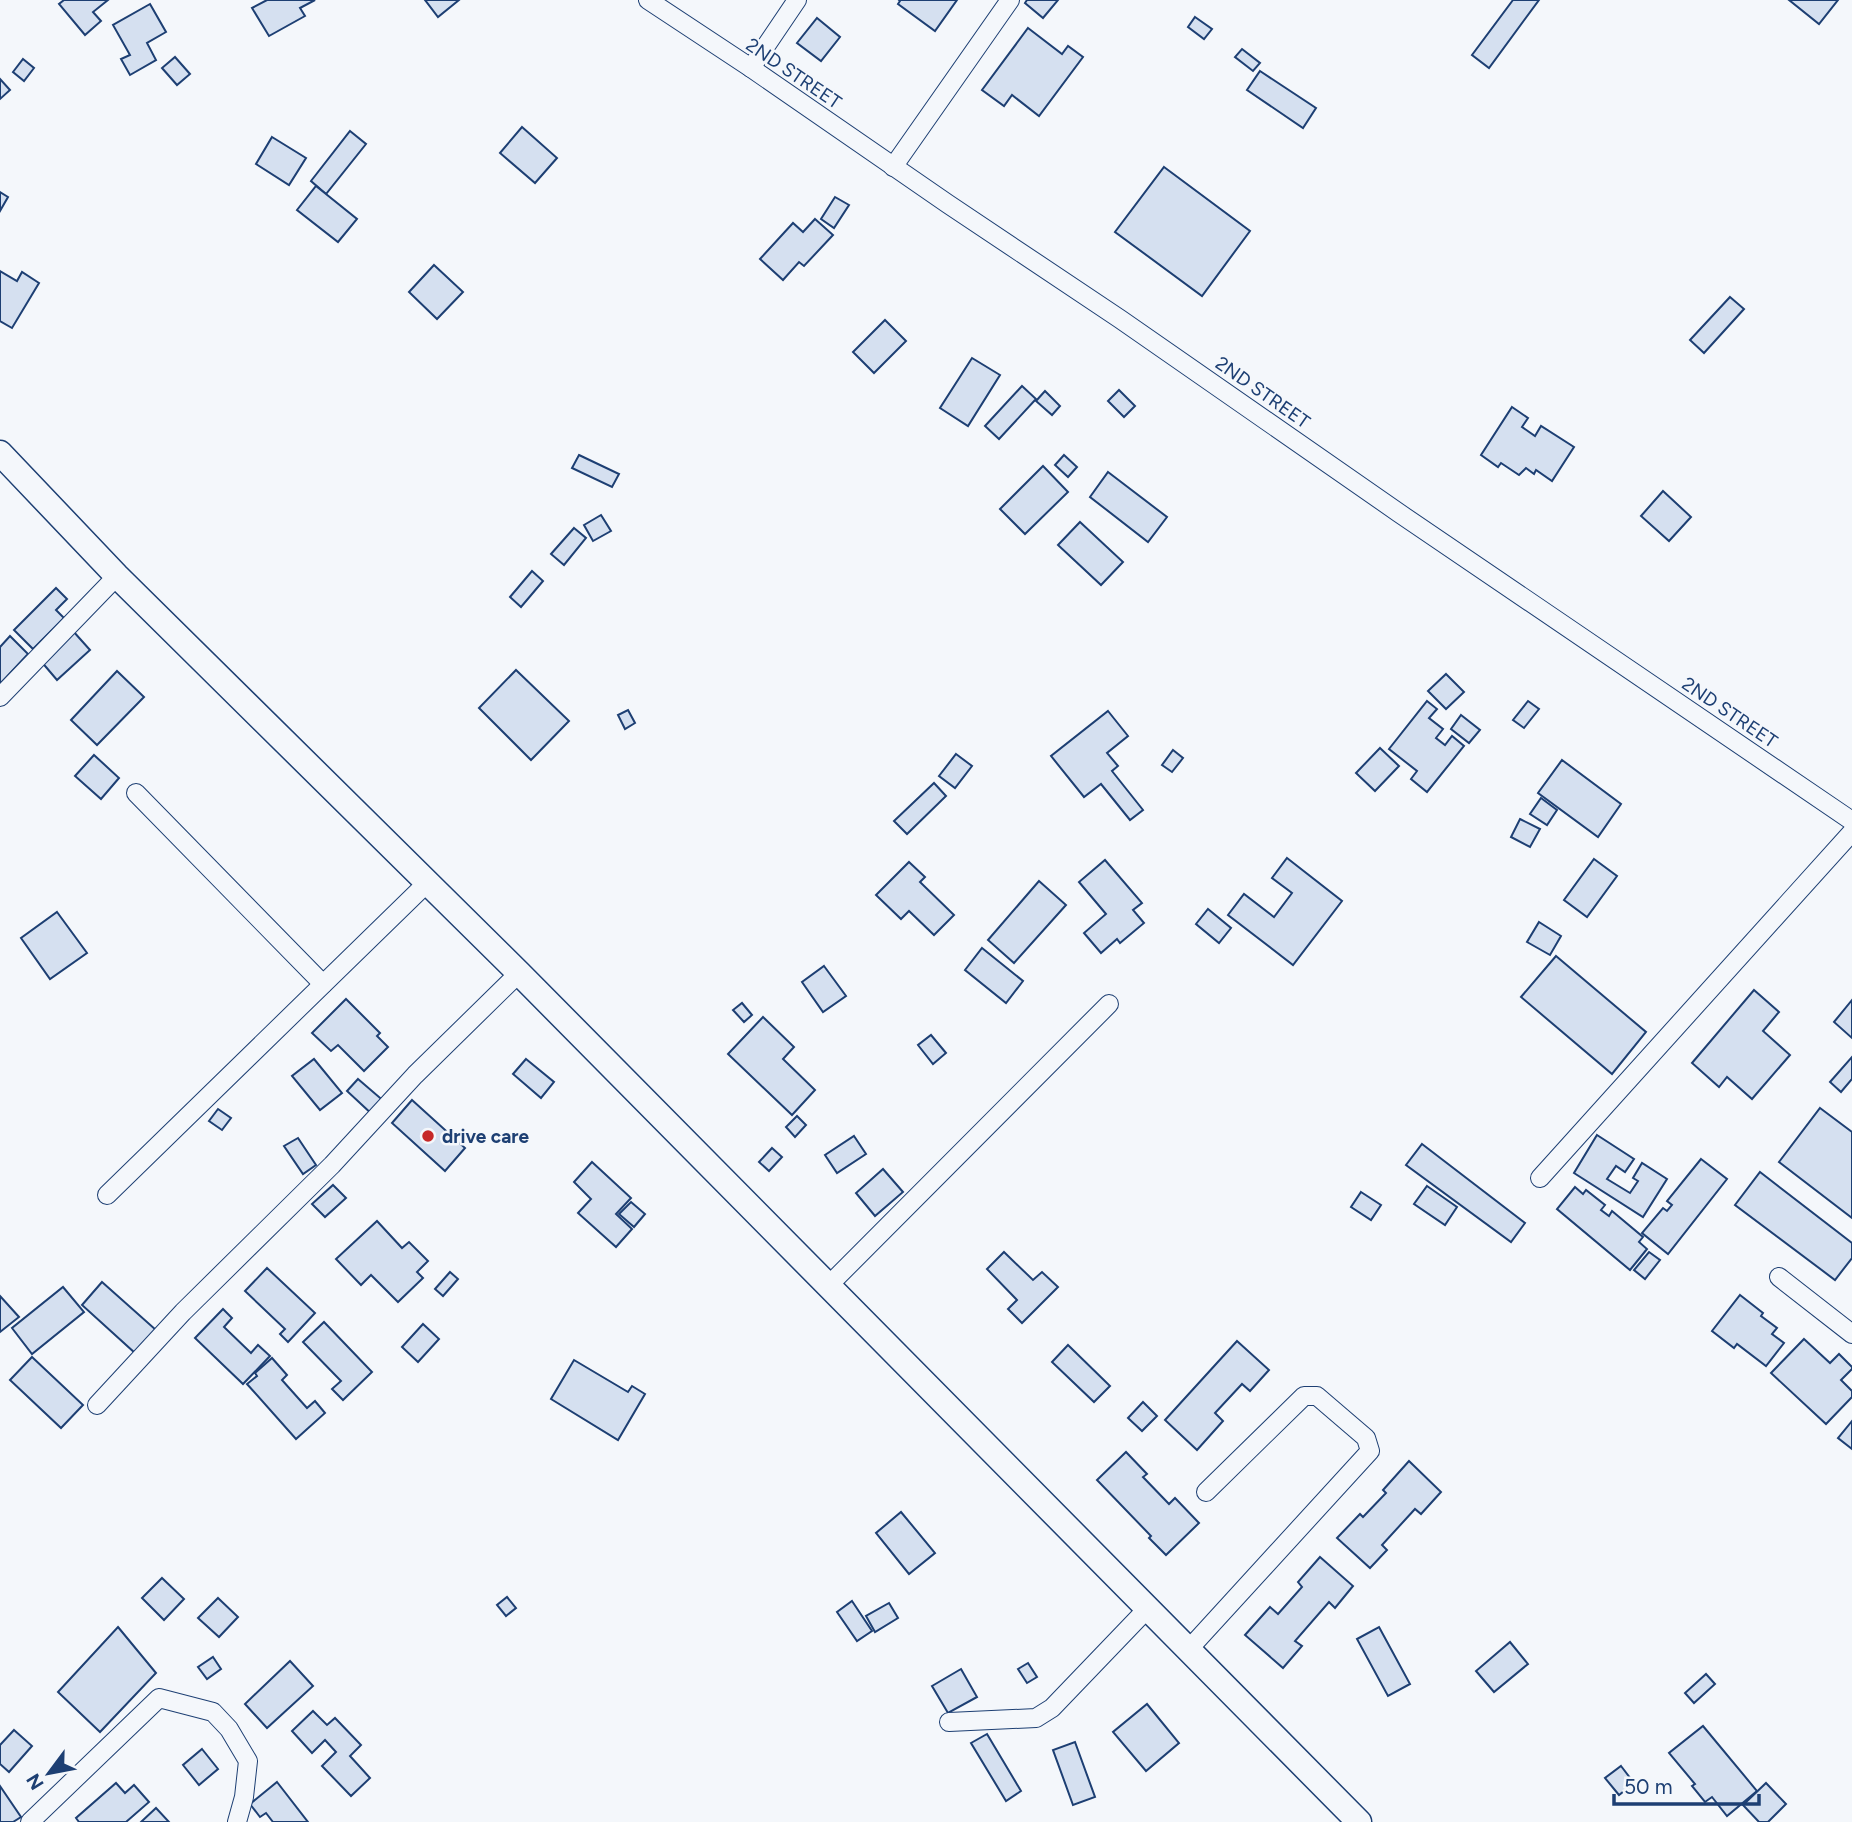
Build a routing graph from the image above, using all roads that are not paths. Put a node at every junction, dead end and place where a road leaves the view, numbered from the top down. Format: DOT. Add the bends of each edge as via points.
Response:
graph roads {
  1 [pos="648,0"];
  2 [pos="797,0"];
  3 [pos="1010,0"];
  4 [pos="751,68"];
  5 [pos="893,167"];
  6 [pos="0,453"];
  7 [pos="117,576"];
  8 [pos="0,697"];
  9 [pos="136,793"];
  10 [pos="1852,821"];
  11 [pos="1852,832"];
  12 [pos="427,883"];
  13 [pos="519,972"];
  14 [pos="323,984"];
  15 [pos="1108,1004"];
  16 [pos="1540,1178"];
  17 [pos="107,1195"];
  18 [pos="1780,1277"];
  19 [pos="828,1286"];
  20 [pos="1852,1334"];
  21 [pos="97,1405"];
  22 [pos="1206,1492"];
  23 [pos="1147,1609"];
  24 [pos="1188,1650"];
  25 [pos="949,1722"];
  26 [pos="37,1819"];
  27 [pos="237,1822"];
  28 [pos="1359,1822"];
  1 -- 4 [label="street, 2ND STREET"];
  2 -- 4 [label="street"];
  3 -- 5 [label="street"];
  4 -- 5 [label="street, 2ND STREET"];
  5 -- 10 [label="street, 2ND STREET"];
  6 -- 7 [label="main road"];
  7 -- 8 [label="street"];
  7 -- 12 [label="main road"];
  9 -- 14 [label="street"];
  11 -- 16 [label="street"];
  12 -- 13 [label="main road"];
  12 -- 14 [label="street"];
  13 -- 19 [label="main road"];
  13 -- 21 [label="street"];
  14 -- 17 [label="street"];
  15 -- 19 [label="street"];
  18 -- 20 [label="street"];
  19 -- 23 [label="main road"];
  22 -- 24 [label="street" via="1304,1396 1317,1396 1366,1438 1370,1451"];
  23 -- 24 [label="main road"];
  23 -- 25 [label="street" via="1052,1708 1036,1718"];
  24 -- 28 [label="main road"];
  26 -- 27 [label="street" via="159,1698 213,1712 229,1729 248,1761"];
}
